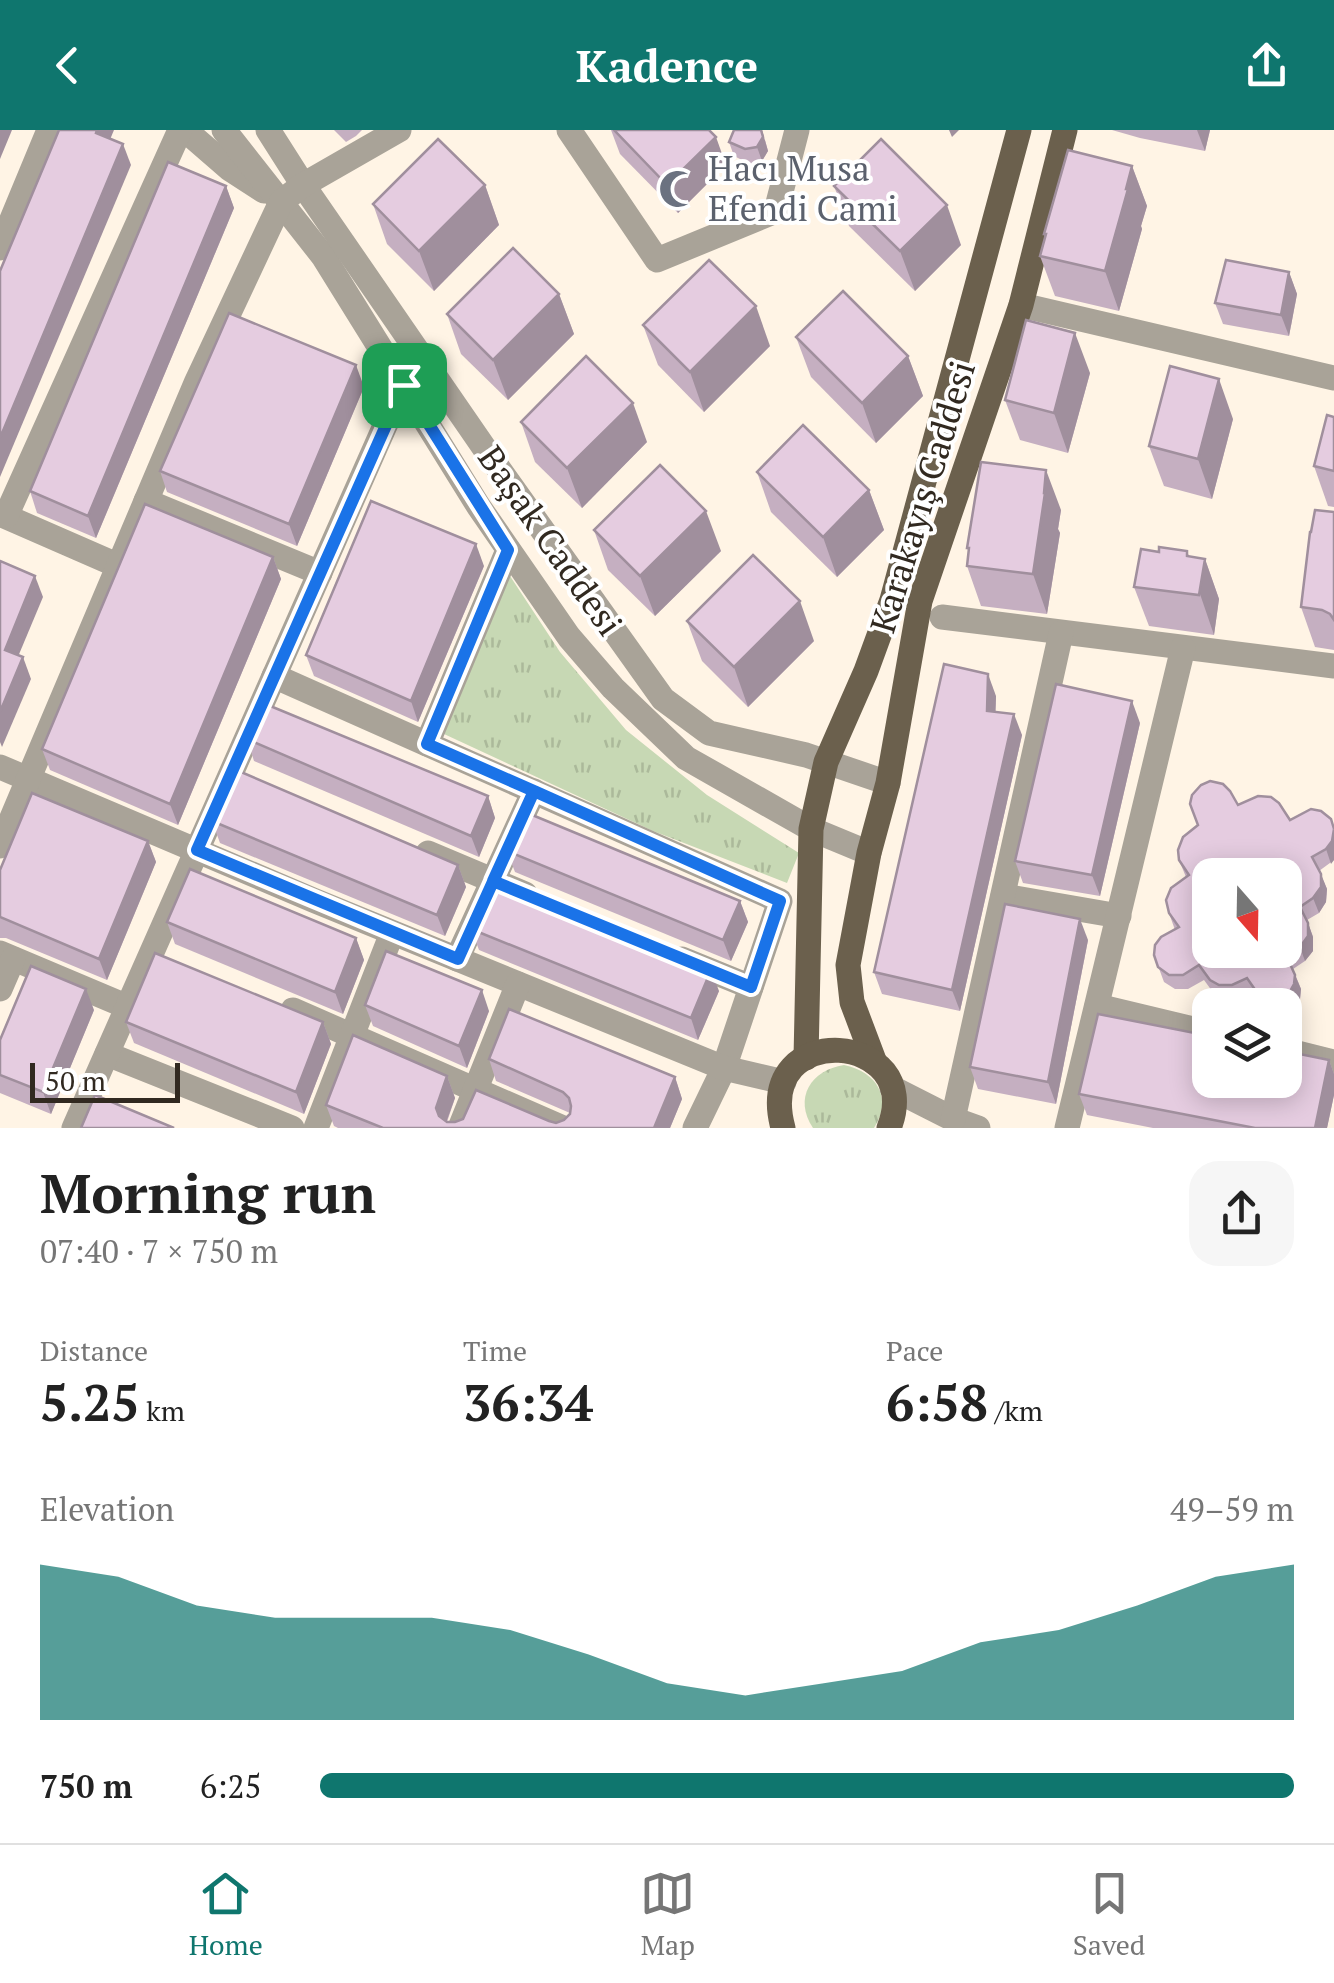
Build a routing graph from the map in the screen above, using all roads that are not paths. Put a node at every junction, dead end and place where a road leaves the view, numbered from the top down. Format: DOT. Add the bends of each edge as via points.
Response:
graph roads {
  1 [pos="49,130"];
  2 [pos="182,130"];
  3 [pos="224,130"];
  4 [pos="268,130"];
  5 [pos="398,130"];
  6 [pos="569,130"];
  7 [pos="797,130"];
  8 [pos="1019,130"];
  9 [pos="1065,130"];
  10 [pos="303,185"];
  11 [pos="281,202"];
  12 [pos="0,248"];
  13 [pos="1021,305"];
  14 [pos="1334,378"];
  15 [pos="404,385"];
  16 [pos="146,501"];
  17 [pos="3,515"];
  18 [pos="508,550"];
  19 [pos="119,566"];
  20 [pos="320,573"];
  21 [pos="942,617"];
  22 [pos="1061,633"];
  23 [pos="1183,648"];
  24 [pos="1334,666"];
  25 [pos="274,676"];
  26 [pos="427,744"];
  27 [pos="826,762"];
  28 [pos="0,767"];
  29 [pos="29,779"];
  30 [pos="888,783"];
  31 [pos="534,791"];
  32 [pos="810,830"];
  33 [pos="406,844"];
  34 [pos="0,846"];
  35 [pos="197,850"];
  36 [pos="868,854"];
  37 [pos="493,881"];
  38 [pos="1002,896"];
  39 [pos="548,904"];
  40 [pos="1118,916"];
  41 [pos="392,933"];
  42 [pos="659,949"];
  43 [pos="6,956"];
  44 [pos="458,959"];
  45 [pos="518,984"];
  46 [pos="751,987"];
  47 [pos="0,989"];
  48 [pos="280,1005"];
  49 [pos="1096,1006"];
  50 [pos="128,1007"];
  51 [pos="1192,1029"];
  52 [pos="352,1035"];
  53 [pos="106,1054"];
  54 [pos="1302,1054"];
  55 [pos="806,1058"];
  56 [pos="1334,1062"];
  57 [pos="875,1063"];
  58 [pos="724,1068"];
  59 [pos="784,1082"];
  60 [pos="892,1088"];
  61 [pos="476,1090"];
  62 [pos="966,1124"];
  63 [pos="74,1128"];
  64 [pos="292,1128"];
  65 [pos="316,1128"];
  66 [pos="460,1128"];
  67 [pos="563,1128"];
  68 [pos="695,1128"];
  69 [pos="784,1128"];
  70 [pos="889,1128"];
  71 [pos="1067,1128"];
  1 -- 12 [label="street"];
  2 -- 11 [label="street"];
  2 -- 17 [label="street"];
  3 -- 11 [label="street, Başak Caddesi"];
  4 -- 10 [label="street, Başak Caddesi"];
  5 -- 10 [label="street"];
  6 -- 7 [label="street" via="657,260 776,211"];
  8 -- 27 [label="main road, Karakayış Caddesi" via="892,600"];
  9 -- 13 [label="main road, Karakayış Caddesi"];
  10 -- 11 [label="street"];
  10 -- 27 [label="street, Başak Caddesi" via="664,699 709,733"];
  11 -- 15 [label="street, Başak Caddesi"];
  11 -- 16 [label="street"];
  13 -- 14 [label="street"];
  13 -- 30 [label="main road, Karakayış Caddesi" via="920,601"];
  15 -- 18 [label="street, Başak Caddesi"];
  15 -- 20 [label="street"];
  16 -- 19 [label="street"];
  16 -- 20 [label="street"];
  17 -- 19 [label="street"];
  18 -- 26 [label="street"];
  18 -- 32 [label="street, Başak Caddesi" via="569,637 686,758"];
  19 -- 29 [label="street"];
  20 -- 25 [label="street"];
  21 -- 22 [label="street"];
  22 -- 23 [label="street"];
  22 -- 38 [label="street"];
  23 -- 24 [label="street"];
  23 -- 40 [label="street"];
  25 -- 26 [label="street"];
  25 -- 35 [label="street" via="242,773"];
  26 -- 31 [label="street"];
  27 -- 30 [label="street, Başak Caddesi"];
  27 -- 32 [label="main road, Karakayış Caddesi"];
  28 -- 29 [label="street"];
  29 -- 34 [label="street"];
  29 -- 35 [label="street"];
  30 -- 36 [label="main road, Karakayış Caddesi"];
  31 -- 37 [label="street"];
  31 -- 46 [label="street" via="780,901"];
  32 -- 36 [label="street, Başak Caddesi"];
  32 -- 55 [label="main road, Karakayış Caddesi"];
  33 -- 37 [label="street"];
  35 -- 41 [label="street"];
  35 -- 50 [label="street" via="161,956"];
  36 -- 57 [label="main road, Karakayış Caddesi" via="848,965 852,1002"];
  37 -- 39 [label="street"];
  37 -- 44 [label="street"];
  38 -- 40 [label="street"];
  38 -- 62 [label="street"];
  40 -- 49 [label="street"];
  41 -- 44 [label="street"];
  41 -- 52 [label="street"];
  42 -- 46 [label="street"];
  43 -- 47 [label="street"];
  43 -- 50 [label="street"];
  44 -- 45 [label="street"];
  45 -- 58 [label="street"];
  45 -- 61 [label="street"];
  46 -- 58 [label="street"];
  48 -- 52 [label="street"];
  49 -- 51 [label="street"];
  49 -- 71 [label="street"];
  50 -- 53 [label="street"];
  52 -- 61 [label="street"];
  52 -- 65 [label="street"];
  53 -- 63 [label="street"];
  53 -- 64 [label="street"];
  54 -- 56 [label="street"];
  55 -- 57 [label="main road" via="843,1049"];
  55 -- 59 [label="main road"];
  57 -- 60 [label="main road, Karakayış Caddesi"];
  58 -- 59 [label="street"];
  58 -- 68 [label="street"];
  59 -- 69 [label="main road"];
  60 -- 62 [label="street"];
  60 -- 70 [label="main road"];
  61 -- 66 [label="street"];
  61 -- 67 [label="street"];
}
